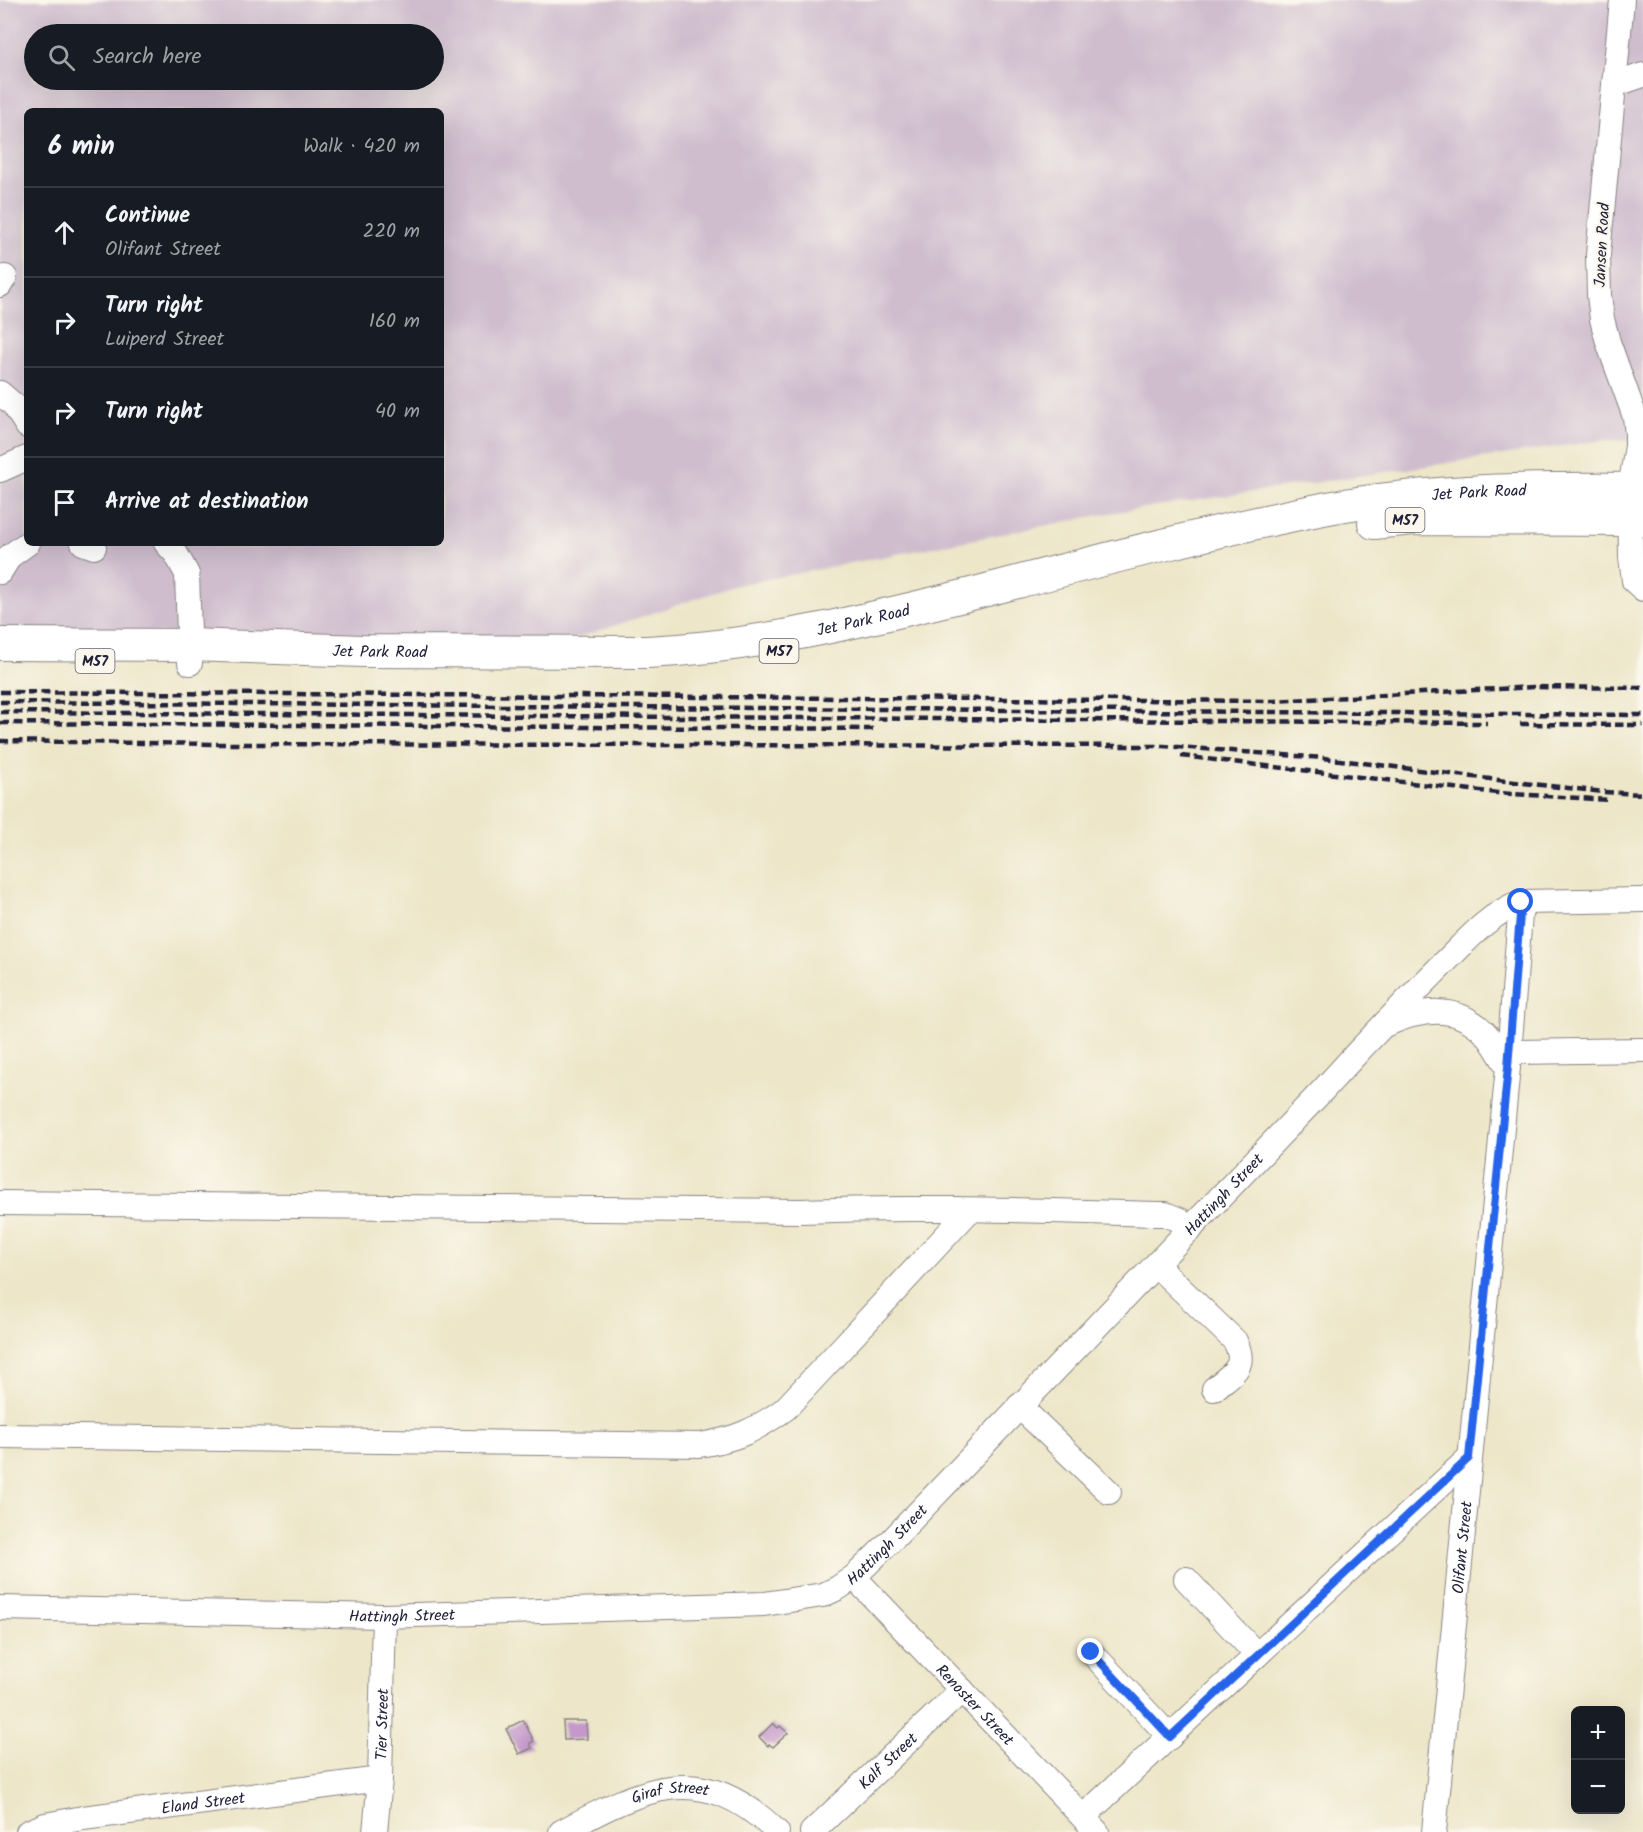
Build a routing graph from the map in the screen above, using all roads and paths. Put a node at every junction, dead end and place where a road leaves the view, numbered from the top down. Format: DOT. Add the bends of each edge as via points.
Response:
graph roads {
  1 [pos="1622,0"];
  2 [pos="1643,75"];
  3 [pos="1614,85"];
  4 [pos="0,393"];
  5 [pos="24,421"];
  6 [pos="24,459"];
  7 [pos="0,470"];
  8 [pos="1637,489"];
  9 [pos="1637,520"];
  10 [pos="24,546"];
  11 [pos="169,546"];
  12 [pos="0,572"];
  13 [pos="1643,589"];
  14 [pos="0,644"];
  15 [pos="190,654"];
  16 [pos="0,660"];
  17 [pos="1643,900"];
  18 [pos="1521,902"];
  19 [pos="1379,1027"];
  20 [pos="1643,1050"];
  21 [pos="1508,1060"];
  22 [pos="0,1203"];
  23 [pos="970,1210"];
  24 [pos="1191,1229"];
  25 [pos="1156,1265"];
  26 [pos="1214,1389"];
  27 [pos="1019,1406"];
  28 [pos="0,1436"];
  29 [pos="1469,1458"];
  30 [pos="1109,1492"];
  31 [pos="854,1577"];
  32 [pos="1186,1579"];
  33 [pos="0,1608"];
  34 [pos="384,1616"];
  35 [pos="1091,1652"];
  36 [pos="1257,1655"];
  37 [pos="962,1690"];
  38 [pos="1170,1737"];
  39 [pos="380,1779"];
  40 [pos="1090,1825"];
  41 [pos="28,1832"];
  42 [pos="375,1832"];
  43 [pos="561,1832"];
  44 [pos="777,1832"];
  45 [pos="812,1832"];
  46 [pos="1434,1832"];
  1 -- 3 [label="street, Jansen Road"];
  2 -- 3 [label="street"];
  3 -- 8 [label="street, Jansen Road" via="1598,255 1599,295 1608,342 1635,417"];
  4 -- 5 [label="street"];
  6 -- 7 [label="street"];
  8 -- 9 [label="street, Jansen Road"];
  8 -- 15 [label="main road, Jet Park Road / M57" via="1457,492 1330,508 1171,543 820,631 711,648 647,652"];
  9 -- 13 [label="street, Jansen Road" via="1632,574"];
  9 -- 15 [label="main road, Jet Park Road / M57" via="1412,519 1361,525 1182,553 851,637 727,658 652,663"];
  10 -- 12 [label="street" via="10,556"];
  11 -- 15 [label="street" via="187,574"];
  14 -- 15 [label="main road, Jet Park Road / M57"];
  15 -- 16 [label="main road, Jet Park Road / M57"];
  17 -- 18 [label="street"];
  18 -- 19 [label="street, Hattingh Street" via="1482,926"];
  18 -- 21 [label="street, Olifant Street"];
  19 -- 21 [label="street" via="1424,1011 1443,1011 1475,1024"];
  19 -- 24 [label="street, Hattingh Street"];
  20 -- 21 [label="street"];
  21 -- 29 [label="street, Olifant Street"];
  22 -- 23 [label="street"];
  23 -- 24 [label="street" via="1165,1214"];
  23 -- 28 [label="street" via="785,1409 731,1440 700,1445"];
  24 -- 25 [label="street, Hattingh Street"];
  25 -- 26 [label="street" via="1235,1341 1240,1351 1239,1367"];
  25 -- 27 [label="street, Hattingh Street"];
  27 -- 30 [label="street"];
  27 -- 31 [label="street, Hattingh Street"];
  29 -- 36 [label="street"];
  29 -- 46 [label="street, Olifant Street"];
  31 -- 34 [label="street, Hattingh Street" via="823,1595 764,1604"];
  31 -- 37 [label="street, Renoster Street"];
  32 -- 36 [label="street"];
  33 -- 34 [label="street, Hattingh Street"];
  34 -- 39 [label="street, Tier Street"];
  35 -- 38 [label="street"];
  36 -- 38 [label="street"];
  37 -- 40 [label="street, Renoster Street"];
  37 -- 45 [label="street, Kalf Street"];
  38 -- 40 [label="street"];
  39 -- 41 [label="street, Eland Street" via="83,1818"];
  39 -- 42 [label="street, Tier Street"];
  43 -- 44 [label="street, Giraf Street" via="640,1793 675,1787 711,1791 729,1798"];
}
